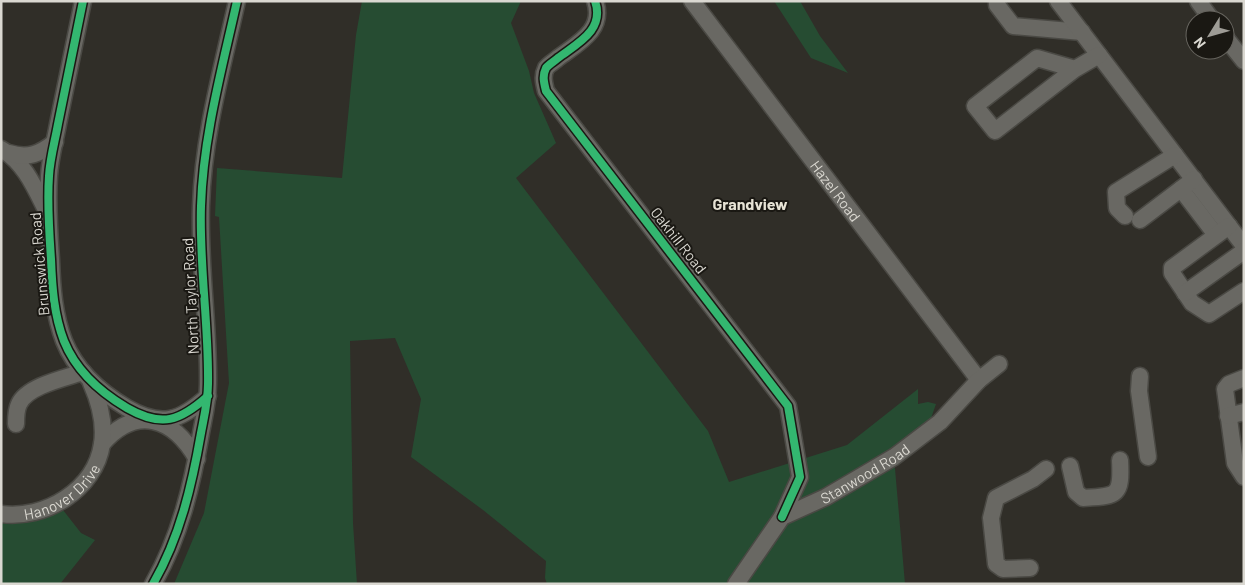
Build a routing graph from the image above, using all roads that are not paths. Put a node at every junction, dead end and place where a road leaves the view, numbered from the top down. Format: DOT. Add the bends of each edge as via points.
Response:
graph roads {
  1 [pos="83,1"];
  2 [pos="237,1"];
  3 [pos="595,1"];
  4 [pos="692,1"];
  5 [pos="997,1"];
  6 [pos="1058,1"];
  7 [pos="1082,32"];
  8 [pos="1235,50"];
  9 [pos="1100,55"];
  10 [pos="1244,61"];
  11 [pos="1075,69"];
  12 [pos="55,142"];
  13 [pos="5,151"];
  14 [pos="1175,155"];
  15 [pos="1194,179"];
  16 [pos="1181,189"];
  17 [pos="48,214"];
  18 [pos="1222,230"];
  19 [pos="1244,246"];
  20 [pos="1244,251"];
  21 [pos="1244,291"];
  22 [pos="1185,293"];
  23 [pos="999,364"];
  24 [pos="1140,376"];
  25 [pos="86,377"];
  26 [pos="1244,378"];
  27 [pos="979,380"];
  28 [pos="208,396"];
  29 [pos="1236,414"];
  30 [pos="154,420"];
  31 [pos="16,424"];
  32 [pos="102,444"];
  33 [pos="1148,457"];
  34 [pos="197,459"];
  35 [pos="1120,460"];
  36 [pos="1070,466"];
  37 [pos="1046,469"];
  38 [pos="1244,477"];
  39 [pos="1,514"];
  40 [pos="782,517"];
  41 [pos="1030,568"];
  42 [pos="153,584"];
  43 [pos="736,584"];
  1 -- 12 [label="street, Brunswick Road"];
  2 -- 28 [label="street, North Taylor Road" via="212,117 202,185 201,266"];
  3 -- 40 [label="street, Oakhill Road" via="598,18 594,27 547,67 543,79 546,91 788,406 800,478"];
  4 -- 27 [label="street, Hazel Road"];
  5 -- 7 [label="street" via="1013,26"];
  6 -- 7 [label="street"];
  7 -- 9 [label="street"];
  8 -- 10 [label="street"];
  9 -- 11 [label="street"];
  9 -- 14 [label="street"];
  11 -- 11 [label="street" via="995,131 975,106 1037,58"];
  12 -- 13 [label="street" via="34,155 21,157"];
  12 -- 17 [label="street, Brunswick Road" via="49,174"];
  13 -- 17 [label="street" via="26,173"];
  14 -- 15 [label="street"];
  14 -- 16 [label="street" via="1116,192 1117,208 1133,218"];
  15 -- 16 [label="street"];
  15 -- 18 [label="street"];
  16 -- 18 [label="street"];
  17 -- 25 [label="street, Brunswick Road" via="57,320 65,342"];
  18 -- 19 [label="street"];
  18 -- 22 [label="street" via="1172,268"];
  20 -- 22 [label="street"];
  21 -- 22 [label="street" via="1209,314 1192,303"];
  23 -- 27 [label="street, Stanwood Road"];
  24 -- 33 [label="street"];
  25 -- 30 [label="street, Brunswick Road" via="111,399"];
  25 -- 31 [label="street" via="40,386 21,399"];
  25 -- 32 [label="street, Hanover Drive" via="100,408"];
  26 -- 29 [label="street" via="1229,384 1225,390"];
  27 -- 40 [label="street, Stanwood Road" via="940,422 894,457 826,497"];
  28 -- 30 [label="street, Brunswick Road" via="188,414"];
  28 -- 34 [label="street, North Taylor Road"];
  29 -- 38 [label="street" via="1235,463"];
  30 -- 32 [label="street, Hanover Drive" via="124,426"];
  30 -- 34 [label="street" via="178,433"];
  32 -- 39 [label="street, Hanover Drive" via="86,478 59,503 26,515"];
  34 -- 42 [label="street, North Taylor Road" via="186,506 162,570"];
  35 -- 36 [label="street" via="1121,483 1117,493 1110,497 1083,498 1076,492"];
  37 -- 41 [label="street" via="996,498 991,518 996,564 1003,569"];
  40 -- 43 [label="street"];
}
